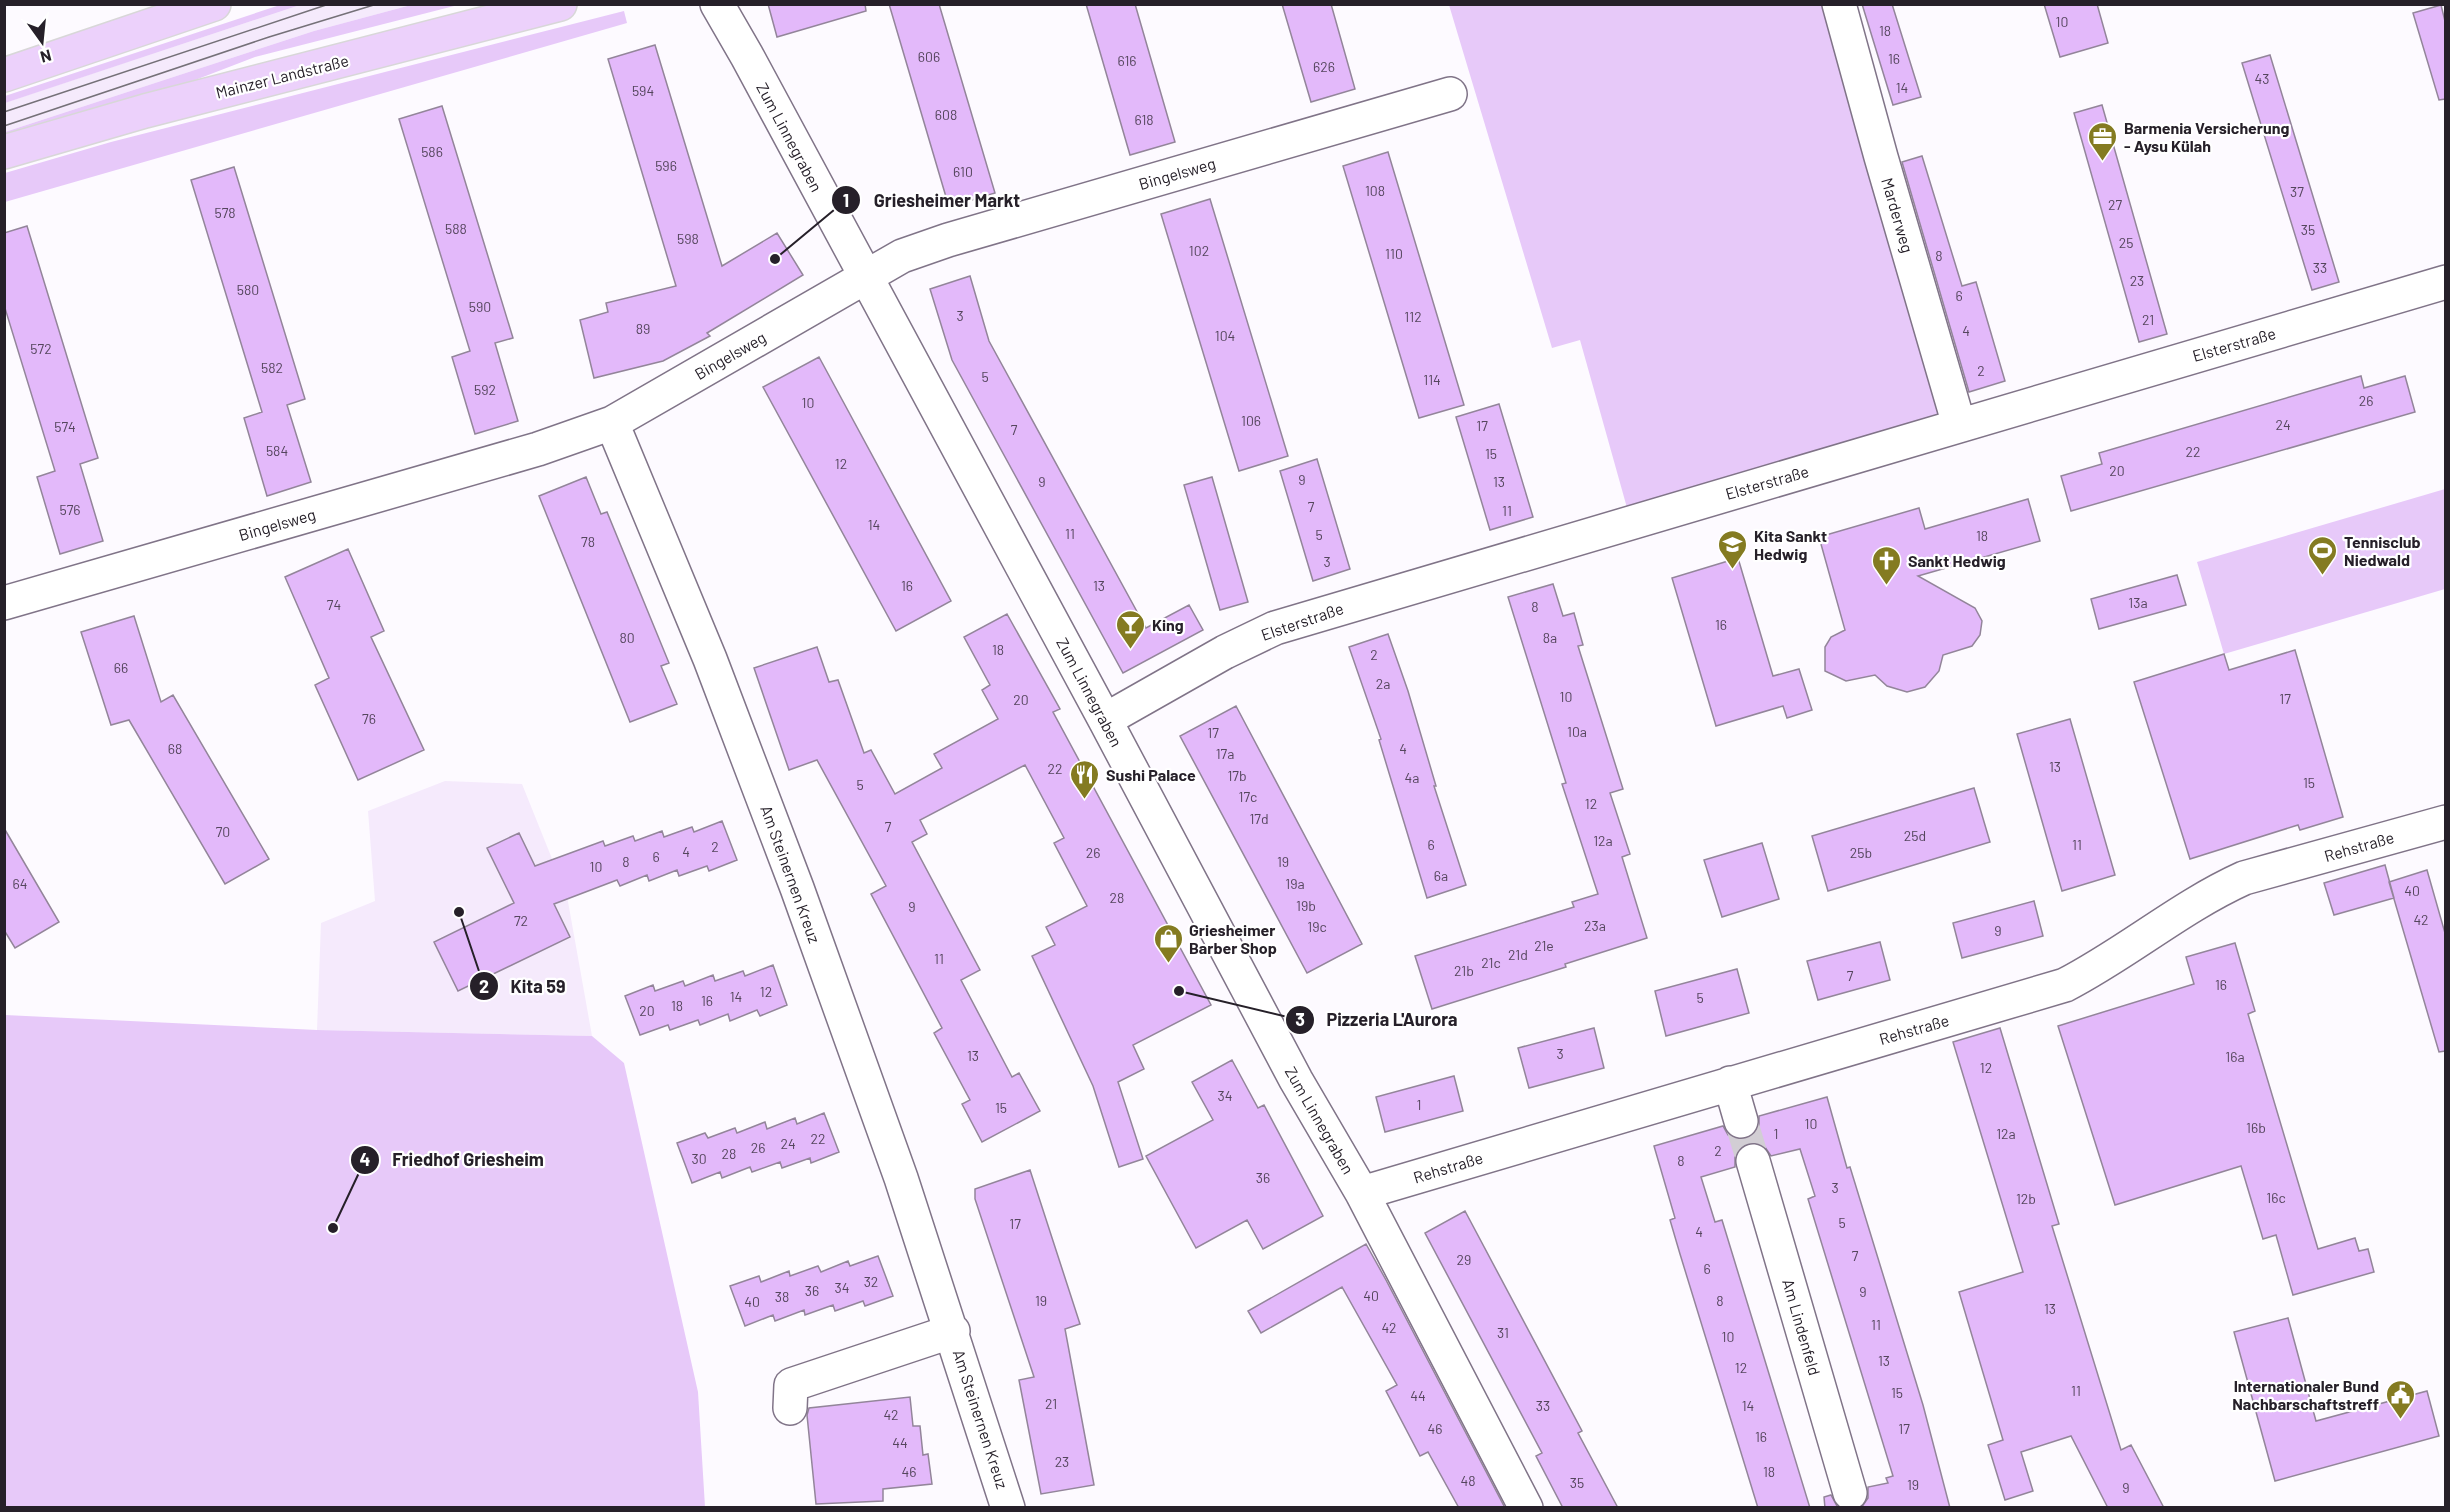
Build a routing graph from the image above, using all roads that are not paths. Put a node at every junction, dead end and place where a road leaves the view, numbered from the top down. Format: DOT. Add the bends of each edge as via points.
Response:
graph roads {
  1 [pos="214,4"];
  2 [pos="560,4"];
  3 [pos="717,4"];
  4 [pos="1839,4"];
  5 [pos="4,75"];
  6 [pos="1450,93"];
  7 [pos="4,152"];
  8 [pos="865,277"];
  9 [pos="2445,282"];
  10 [pos="612,423"];
  11 [pos="1959,425"];
  12 [pos="4,603"];
  13 [pos="1105,720"];
  14 [pos="2445,822"];
  15 [pos="1730,1083"];
  16 [pos="1741,1121"];
  17 [pos="1753,1161"];
  18 [pos="1362,1193"];
  19 [pos="953,1331"];
  20 [pos="790,1408"];
  21 [pos="1850,1493"];
  22 [pos="1008,1508"];
  23 [pos="1526,1508"];
  1 -- 5 [label="main road"];
  2 -- 7 [label="main road, Mainzer Landstraße" via="145,111"];
  3 -- 8 [label="street, Zum Linnegraben"];
  4 -- 11 [label="street, Marderweg"];
  6 -- 8 [label="street, Bingelsweg" via="948,240 902,256"];
  8 -- 10 [label="street, Bingelsweg"];
  8 -- 13 [label="street, Zum Linnegraben"];
  9 -- 11 [label="street, Elsterstraße"];
  10 -- 12 [label="street, Bingelsweg" via="538,449"];
  10 -- 19 [label="street, Am Steinernen Kreuz" via="710,658 789,866"];
  11 -- 13 [label="street, Elsterstraße" via="1275,628"];
  13 -- 18 [label="street, Zum Linnegraben" via="1296,1080"];
  14 -- 15 [label="street, Rehstraße" via="2244,878 2218,890 2065,985"];
  15 -- 16 [label="street"];
  15 -- 18 [label="street, Rehstraße"];
  17 -- 21 [label="street, Am Lindenfeld"];
  18 -- 23 [label="street, Zum Linnegraben"];
  19 -- 20 [label="street, Am Steinernen Kreuz" via="791,1385"];
  19 -- 22 [label="street, Am Steinernen Kreuz"];
}
